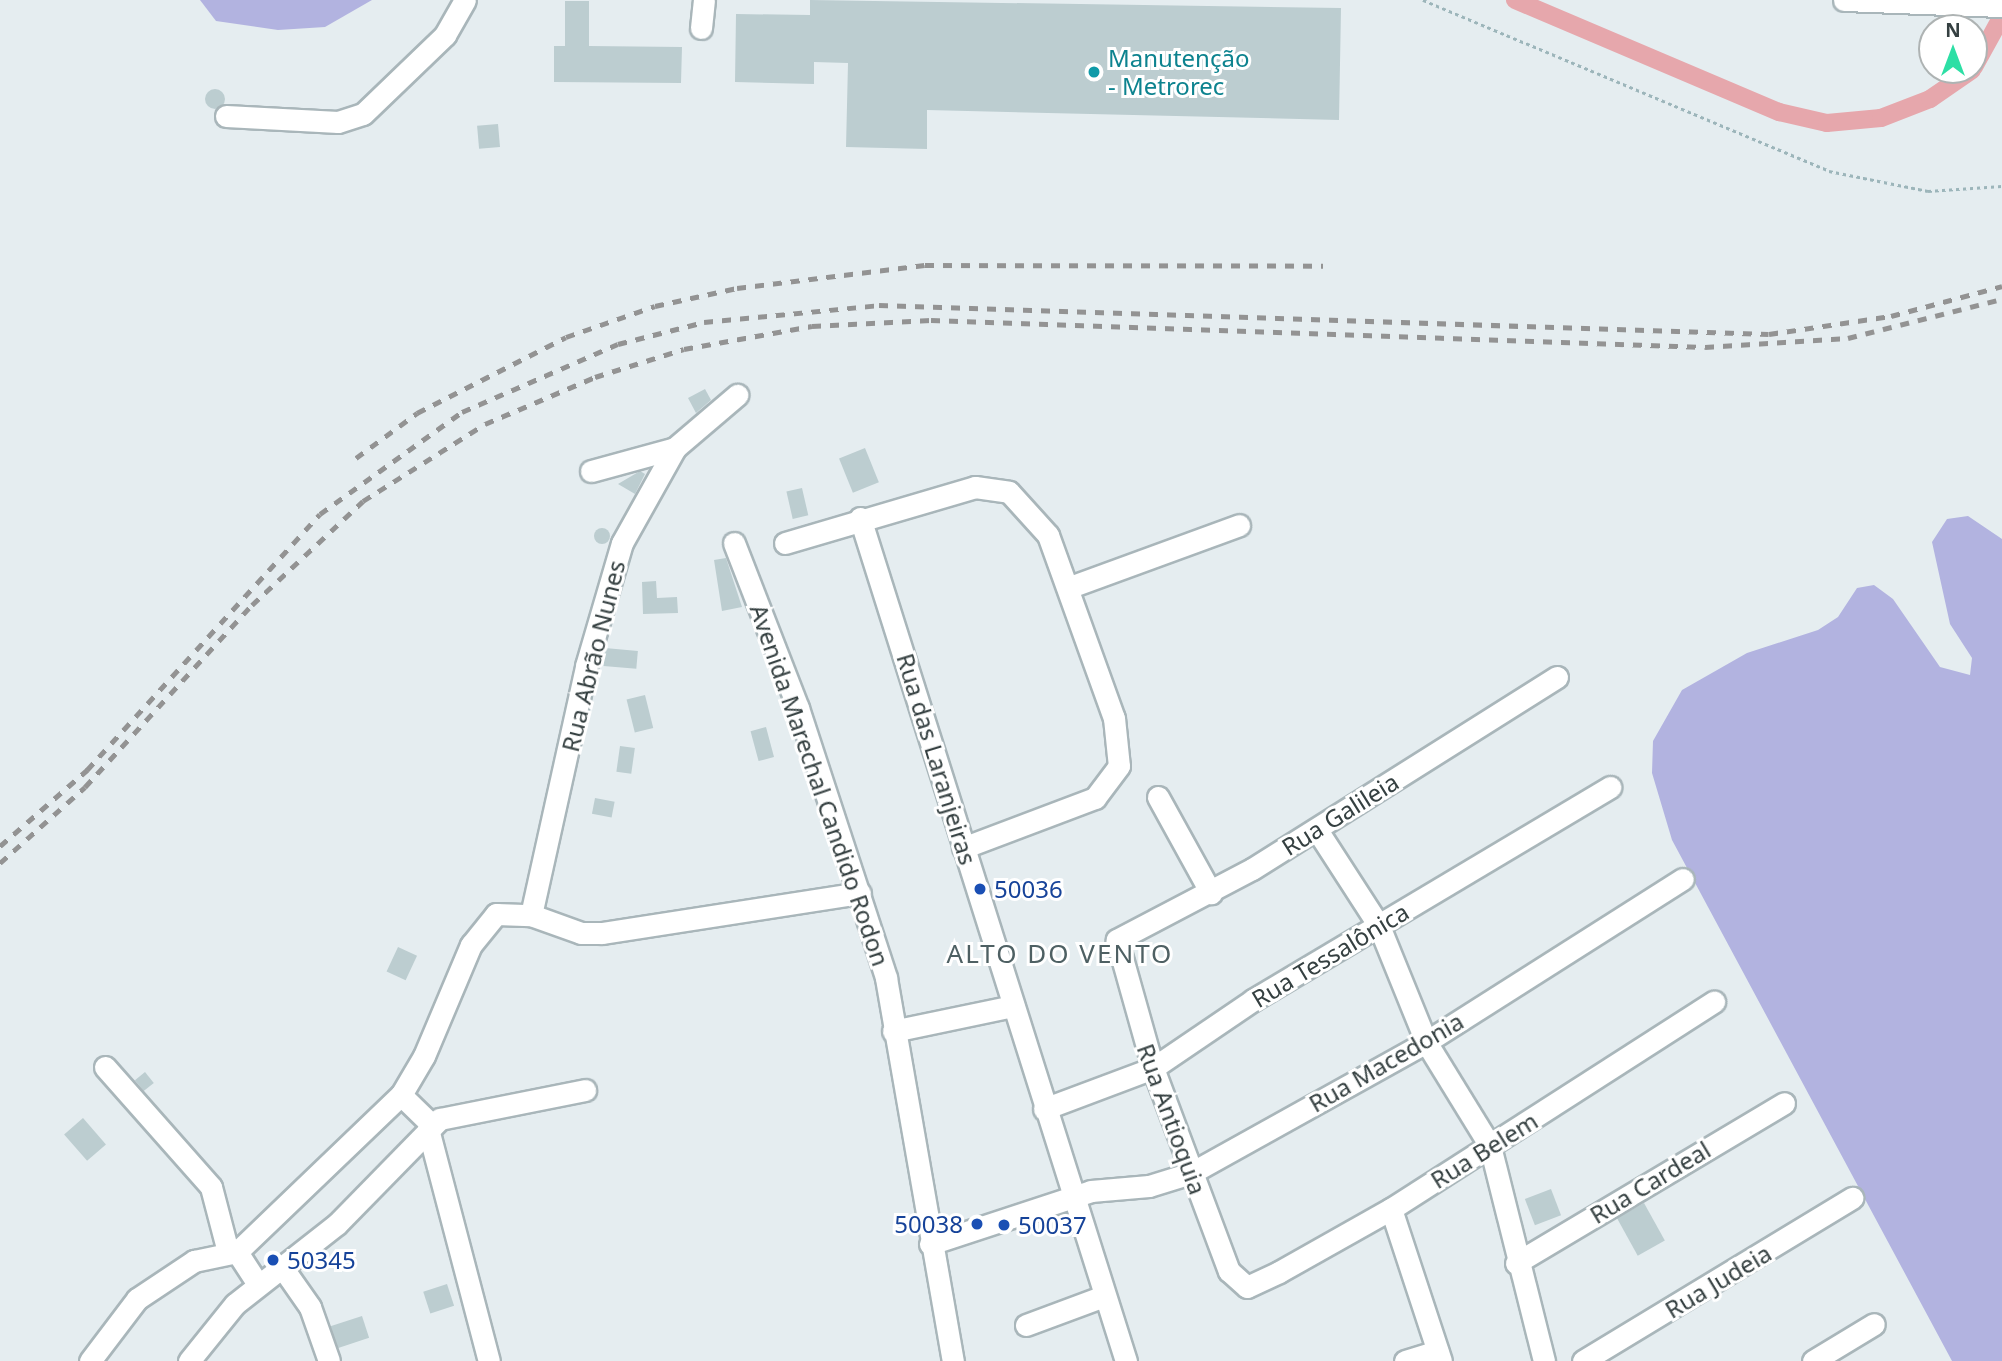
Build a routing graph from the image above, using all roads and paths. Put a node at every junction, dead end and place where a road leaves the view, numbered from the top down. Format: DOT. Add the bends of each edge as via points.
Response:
graph roads {
  1 [pos="465,0"];
  2 [pos="704,0"];
  3 [pos="1423,0"];
  4 [pos="1844,0"];
  5 [pos="1933,2"];
  6 [pos="2002,6"];
  7 [pos="701,28"];
  8 [pos="226,116"];
  9 [pos="2002,186"];
  10 [pos="737,395"];
  11 [pos="675,448"];
  12 [pos="590,471"];
  13 [pos="860,518"];
  14 [pos="1239,525"];
  15 [pos="734,543"];
  16 [pos="785,543"];
  17 [pos="1070,587"];
  18 [pos="1557,677"];
  19 [pos="1611,787"];
  20 [pos="1158,797"];
  21 [pos="1317,830"];
  22 [pos="963,848"];
  23 [pos="1683,879"];
  24 [pos="860,893"];
  25 [pos="1211,893"];
  26 [pos="531,915"];
  27 [pos="1379,926"];
  28 [pos="1117,940"];
  29 [pos="1714,1002"];
  30 [pos="1013,1006"];
  31 [pos="893,1031"];
  32 [pos="1426,1042"];
  33 [pos="105,1067"];
  34 [pos="1153,1068"];
  35 [pos="585,1090"];
  36 [pos="401,1095"];
  37 [pos="1784,1103"];
  38 [pos="1044,1109"];
  39 [pos="430,1127"];
  40 [pos="1490,1146"];
  41 [pos="1191,1173"];
  42 [pos="1071,1198"];
  43 [pos="1852,1198"];
  44 [pos="1391,1209"];
  45 [pos="930,1244"];
  46 [pos="233,1252"];
  47 [pos="1516,1264"];
  48 [pos="282,1267"];
  49 [pos="258,1284"];
  50 [pos="1247,1287"];
  51 [pos="1104,1296"];
  52 [pos="1874,1324"];
  53 [pos="1026,1325"];
  54 [pos="1439,1356"];
  55 [pos="90,1361"];
  56 [pos="189,1361"];
  57 [pos="329,1361"];
  58 [pos="489,1361"];
  59 [pos="953,1361"];
  60 [pos="1126,1361"];
  61 [pos="1405,1361"];
  62 [pos="1544,1361"];
  63 [pos="1583,1361"];
  64 [pos="1813,1361"];
  1 -- 8 [label="street" via="444,35 363,114 338,121"];
  2 -- 7 [label="street"];
  3 -- 9 [label="path" via="1829,171 1928,191"];
  4 -- 5 [label="street"];
  5 -- 6 [label="street"];
  10 -- 11 [label="street, Rua Abrão Nunes"];
  11 -- 12 [label="street"];
  11 -- 26 [label="street, Rua Abrão Nunes" via="611,572"];
  13 -- 16 [label="street"];
  13 -- 17 [label="street" via="975,487 996,487 1021,501 1048,535"];
  13 -- 22 [label="street, Rua das Laranjeiras"];
  14 -- 17 [label="street"];
  15 -- 24 [label="street, Avenida Marechal Candido Rodon"];
  17 -- 22 [label="street" via="1114,718 1119,766 1095,798"];
  18 -- 21 [label="street, Rua Galileia"];
  19 -- 27 [label="street, Rua Tessalônica"];
  20 -- 25 [label="street"];
  21 -- 25 [label="street, Rua Galileia"];
  21 -- 27 [label="street"];
  22 -- 30 [label="street, Rua das Laranjeiras"];
  23 -- 32 [label="street, Rua Macedonia"];
  24 -- 26 [label="street" via="602,933 581,933"];
  24 -- 31 [label="street, Avenida Marechal Candido Rodon" via="886,978"];
  25 -- 28 [label="street, Rua Galileia"];
  26 -- 36 [label="street" via="508,912 485,923"];
  27 -- 32 [label="street"];
  27 -- 34 [label="street, Rua Tessalônica"];
  28 -- 34 [label="street, Rua Antioquia"];
  29 -- 40 [label="street, Rua Belem"];
  30 -- 31 [label="street"];
  30 -- 38 [label="street, Rua das Laranjeiras"];
  31 -- 45 [label="street, Avenida Marechal Candido Rodon"];
  32 -- 40 [label="street"];
  32 -- 41 [label="street, Rua Macedonia"];
  33 -- 46 [label="street" via="211,1187"];
  34 -- 38 [label="street, Rua Tessalônica"];
  34 -- 41 [label="street, Rua Antioquia"];
  35 -- 39 [label="street" via="451,1113"];
  36 -- 39 [label="street"];
  36 -- 46 [label="street"];
  37 -- 47 [label="street, Rua Cardeal"];
  38 -- 42 [label="street, Rua das Laranjeiras"];
  39 -- 48 [label="street" via="357,1205"];
  39 -- 58 [label="street"];
  40 -- 44 [label="street, Rua Belem"];
  40 -- 47 [label="street"];
  41 -- 42 [label="street, Rua Macedonia"];
  41 -- 50 [label="street, Rua Antioquia" via="1229,1270"];
  42 -- 45 [label="street, Rua Macedonia"];
  42 -- 51 [label="street, Rua das Laranjeiras"];
  43 -- 63 [label="street, Rua Judeia"];
  44 -- 50 [label="street, Rua Belem"];
  44 -- 54 [label="street"];
  45 -- 59 [label="street, Avenida Marechal Candido Rodon"];
  46 -- 49 [label="street"];
  46 -- 55 [label="street" via="160,1280 137,1299"];
  47 -- 62 [label="street"];
  48 -- 49 [label="street"];
  48 -- 57 [label="street" via="310,1307"];
  49 -- 56 [label="street" via="210,1331"];
  51 -- 53 [label="street"];
  51 -- 60 [label="street, Rua das Laranjeiras"];
  52 -- 64 [label="street"];
  54 -- 61 [label="street"];
}
